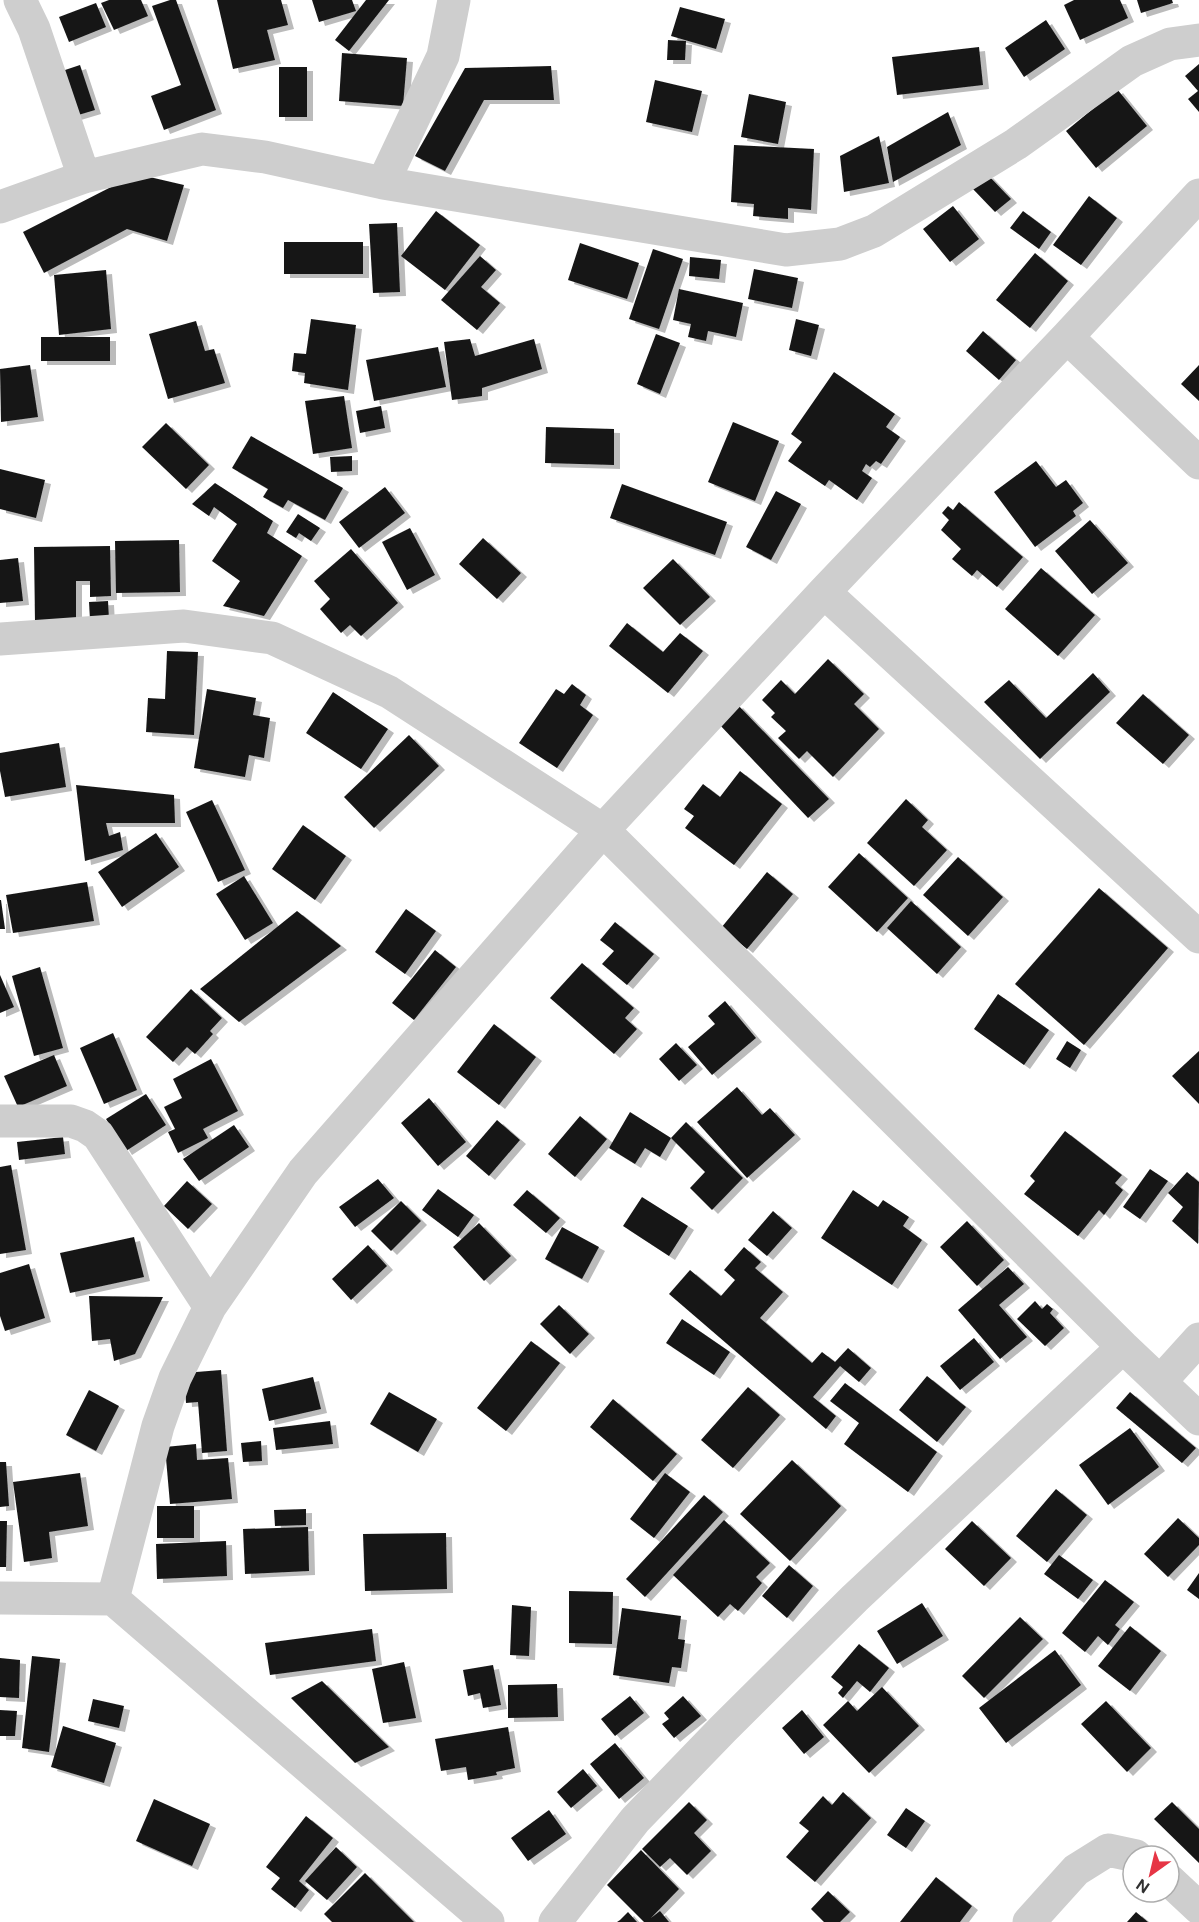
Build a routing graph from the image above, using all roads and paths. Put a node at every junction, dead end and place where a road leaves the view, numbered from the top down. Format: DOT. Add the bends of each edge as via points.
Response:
graph roads {
  1 [pos="20,0"];
  2 [pos="454,0"];
  3 [pos="1199,40"];
  4 [pos="84,177"];
  5 [pos="383,183"];
  6 [pos="1199,195"];
  7 [pos="0,207"];
  8 [pos="1067,338"];
  9 [pos="1199,463"];
  10 [pos="824,592"];
  11 [pos="0,639"];
  12 [pos="603,830"];
  13 [pos="1199,937"];
  14 [pos="0,1121"];
  15 [pos="210,1307"];
  16 [pos="1199,1339"];
  17 [pos="1124,1347"];
  18 [pos="1160,1382"];
  19 [pos="1199,1419"];
  20 [pos="0,1598"];
  21 [pos="113,1599"];
  22 [pos="1121,1853"];
  23 [pos="1181,1891"];
  24 [pos="1199,1908"];
  25 [pos="488,1922"];
  26 [pos="555,1922"];
  27 [pos="1029,1922"];
  1 -- 4 [label="street" via="34,29"];
  2 -- 5 [label="street" via="443,56"];
  3 -- 5 [label="street" via="1170,44 1132,61 1016,144 874,231 840,244 786,250"];
  4 -- 5 [label="street" via="202,148 266,157"];
  4 -- 7 [label="street"];
  6 -- 8 [label="street"];
  8 -- 9 [label="street"];
  8 -- 10 [label="street"];
  10 -- 12 [label="street"];
  10 -- 13 [label="street"];
  11 -- 12 [label="street" via="184,626 272,638 389,692"];
  12 -- 15 [label="street" via="303,1172"];
  12 -- 17 [label="street"];
  14 -- 15 [label="street" via="70,1121 98,1135"];
  15 -- 21 [label="street" via="175,1378 158,1426"];
  16 -- 18 [label="street"];
  17 -- 18 [label="street"];
  17 -- 26 [label="street" via="855,1598 723,1729 635,1820"];
  18 -- 19 [label="street"];
  20 -- 21 [label="street"];
  21 -- 25 [label="street"];
  22 -- 27 [label="street" via="1108,1850 1076,1870"];
  23 -- 24 [label="street"];
}
